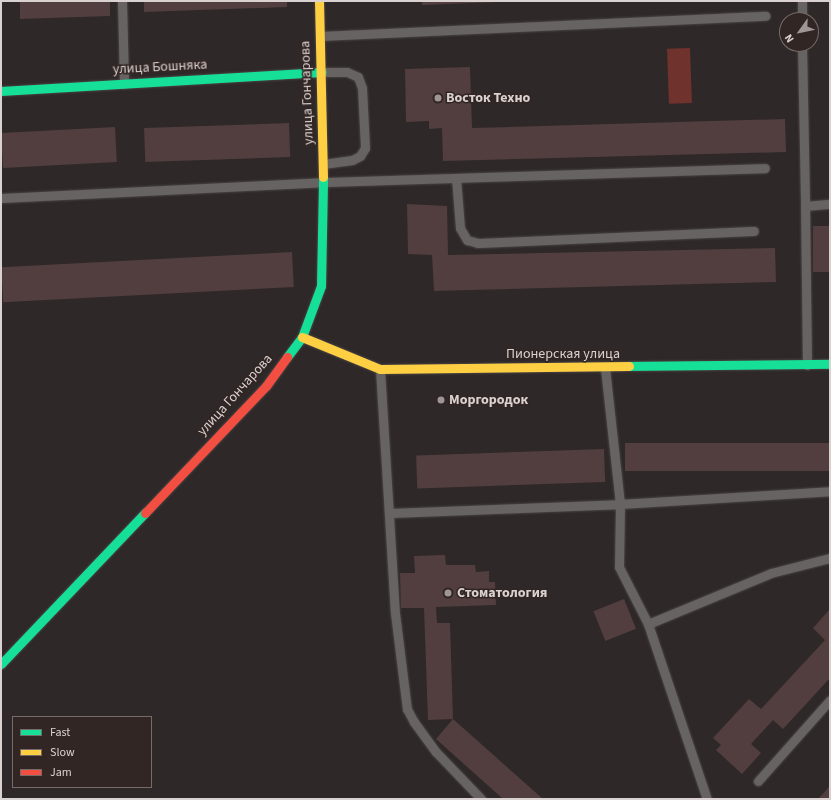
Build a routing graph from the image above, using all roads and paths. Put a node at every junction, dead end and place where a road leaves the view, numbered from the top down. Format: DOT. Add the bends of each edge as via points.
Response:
graph roads {
  1 [pos="122,1"];
  2 [pos="319,1"];
  3 [pos="802,1"];
  4 [pos="802,12"];
  5 [pos="766,16"];
  6 [pos="320,36"];
  7 [pos="802,52"];
  8 [pos="321,72"];
  9 [pos="124,84"];
  10 [pos="1,91"];
  11 [pos="323,164"];
  12 [pos="765,168"];
  13 [pos="456,178"];
  14 [pos="323,182"];
  15 [pos="1,198"];
  16 [pos="830,204"];
  17 [pos="805,206"];
  18 [pos="754,231"];
  19 [pos="302,337"];
  20 [pos="830,364"];
  21 [pos="807,365"];
  22 [pos="605,368"];
  23 [pos="380,369"];
  24 [pos="830,491"];
  25 [pos="620,504"];
  26 [pos="390,513"];
  27 [pos="830,558"];
  28 [pos="648,624"];
  29 [pos="1,664"];
  30 [pos="830,700"];
  31 [pos="758,781"];
  32 [pos="481,799"];
  33 [pos="707,799"];
  1 -- 9 [label="lane"];
  2 -- 6 [label="street, улица Гончарова"];
  3 -- 4 [label="lane"];
  5 -- 6 [label="lane"];
  6 -- 8 [label="street, улица Гончарова"];
  7 -- 17 [label="lane"];
  8 -- 9 [label="street, улица Бошняка"];
  8 -- 11 [label="street, улица Гончарова"];
  8 -- 11 [label="lane" via="347,72 358,78 362,88 365,148 360,156 352,160"];
  9 -- 10 [label="street, улица Бошняка"];
  11 -- 14 [label="street, улица Гончарова"];
  12 -- 13 [label="lane"];
  13 -- 14 [label="lane"];
  13 -- 18 [label="lane" via="460,228 467,240 478,243"];
  14 -- 15 [label="lane"];
  14 -- 19 [label="street, улица Гончарова" via="321,286"];
  16 -- 17 [label="lane"];
  17 -- 21 [label="lane"];
  19 -- 23 [label="street, Пионерская улица"];
  19 -- 29 [label="street, улица Гончарова" via="266,386"];
  20 -- 21 [label="street, Пионерская улица"];
  21 -- 22 [label="street, Пионерская улица"];
  22 -- 23 [label="street, Пионерская улица"];
  22 -- 25 [label="lane"];
  23 -- 26 [label="lane"];
  24 -- 25 [label="lane"];
  25 -- 26 [label="lane"];
  25 -- 28 [label="lane" via="619,568"];
  26 -- 32 [label="lane" via="395,613 407,709 436,752"];
  27 -- 28 [label="lane" via="771,573"];
  28 -- 33 [label="lane"];
  30 -- 31 [label="lane"];
}
